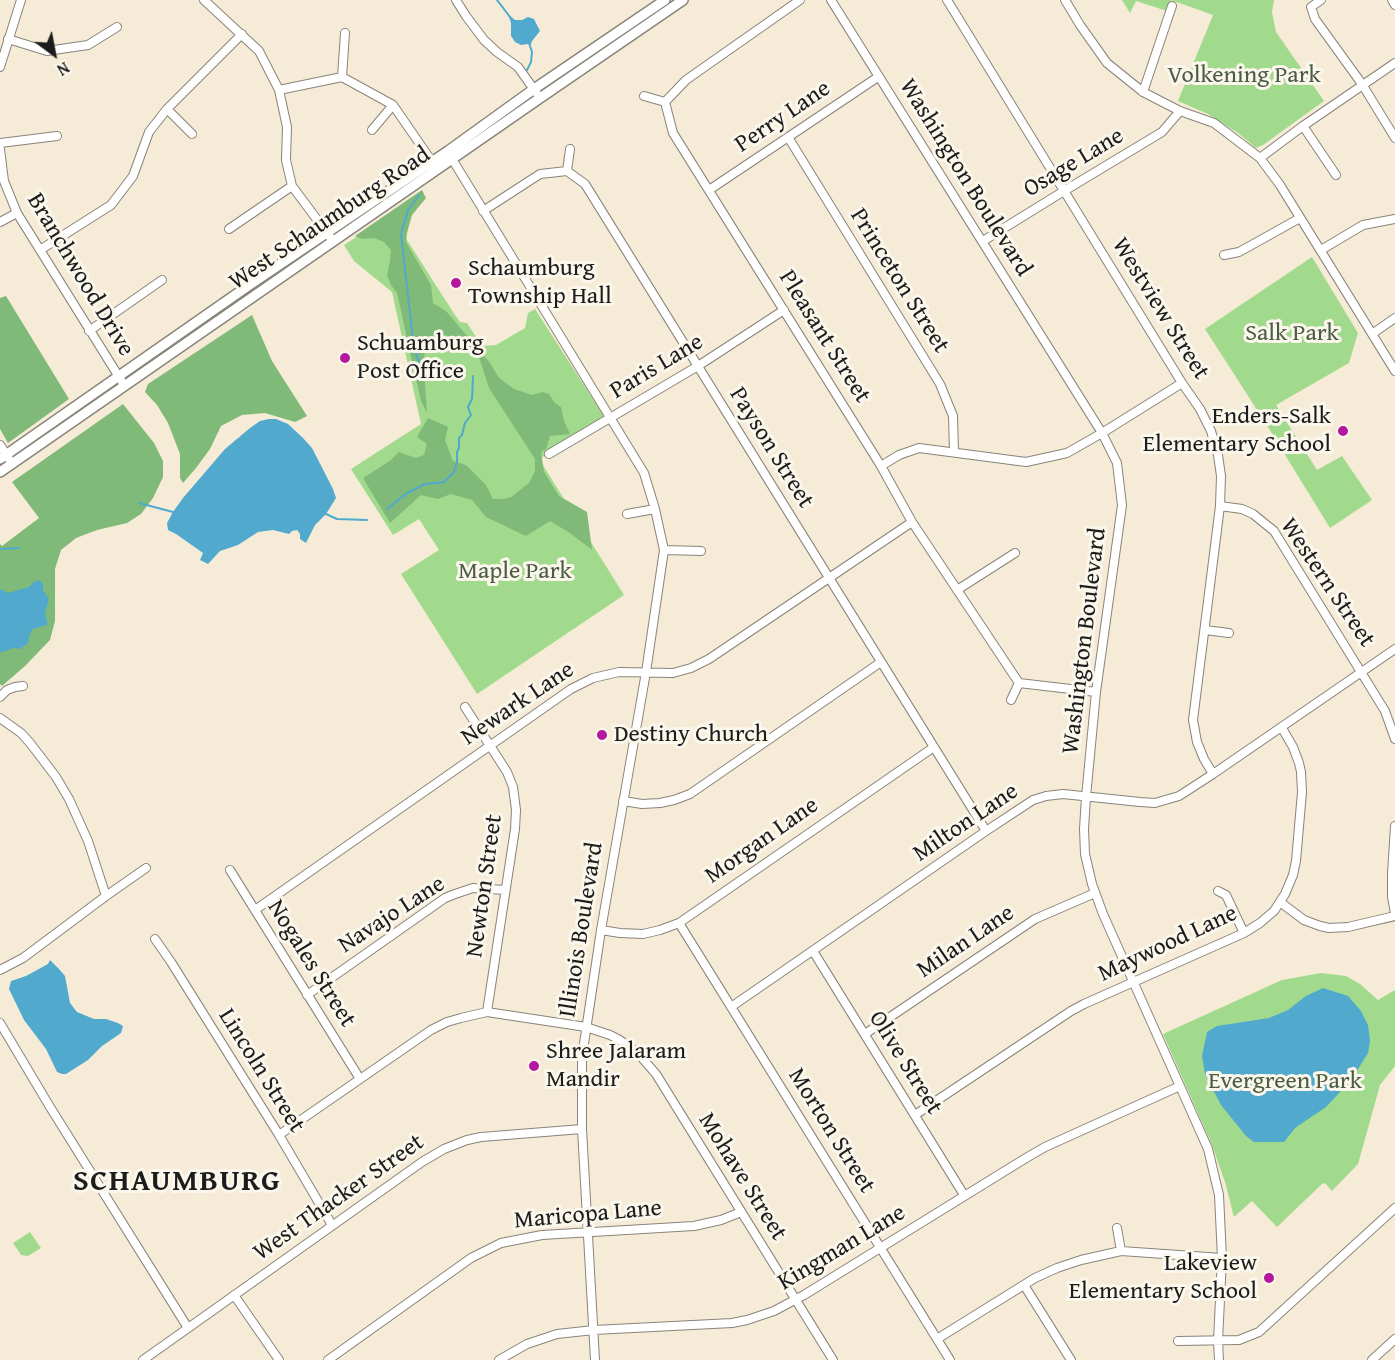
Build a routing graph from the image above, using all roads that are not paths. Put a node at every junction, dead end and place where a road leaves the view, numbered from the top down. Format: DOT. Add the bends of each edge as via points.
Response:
graph roads {
  1 [pos="204,0"];
  2 [pos="456,0"];
  3 [pos="665,0"];
  4 [pos="683,0"];
  5 [pos="800,0"];
  6 [pos="831,0"];
  7 [pos="947,0"];
  8 [pos="1065,0"];
  9 [pos="1322,0"];
  10 [pos="1392,0"];
  11 [pos="19,1"];
  12 [pos="1395,5"];
  13 [pos="1172,6"];
  14 [pos="117,27"];
  15 [pos="345,33"];
  16 [pos="242,34"];
  17 [pos="8,39"];
  18 [pos="1395,63"];
  19 [pos="0,67"];
  20 [pos="342,77"];
  21 [pos="878,77"];
  22 [pos="1362,84"];
  23 [pos="279,90"];
  24 [pos="1143,92"];
  25 [pos="537,94"];
  26 [pos="644,96"];
  27 [pos="665,102"];
  28 [pos="393,105"];
  29 [pos="167,109"];
  30 [pos="1180,111"];
  31 [pos="1303,126"];
  32 [pos="372,130"];
  33 [pos="192,134"];
  34 [pos="57,136"];
  35 [pos="788,137"];
  36 [pos="1395,138"];
  37 [pos="0,143"];
  38 [pos="0,149"];
  39 [pos="570,149"];
  40 [pos="450,155"];
  41 [pos="1260,158"];
  42 [pos="435,166"];
  43 [pos="567,171"];
  44 [pos="1336,175"];
  45 [pos="292,186"];
  46 [pos="709,190"];
  47 [pos="1064,191"];
  48 [pos="483,211"];
  49 [pos="17,213"];
  50 [pos="1300,218"];
  51 [pos="1395,219"];
  52 [pos="0,222"];
  53 [pos="229,230"];
  54 [pos="327,234"];
  55 [pos="334,242"];
  56 [pos="983,242"];
  57 [pos="40,250"];
  58 [pos="1321,250"];
  59 [pos="1224,255"];
  60 [pos="162,280"];
  61 [pos="784,310"];
  62 [pos="1395,318"];
  63 [pos="89,331"];
  64 [pos="1372,334"];
  65 [pos="698,366"];
  66 [pos="1395,371"];
  67 [pos="121,381"];
  68 [pos="1182,383"];
  69 [pos="611,418"];
  70 [pos="1102,433"];
  71 [pos="0,445"];
  72 [pos="954,453"];
  73 [pos="549,454"];
  74 [pos="4,463"];
  75 [pos="881,466"];
  76 [pos="1220,506"];
  77 [pos="655,510"];
  78 [pos="627,514"];
  79 [pos="912,522"];
  80 [pos="664,550"];
  81 [pos="700,551"];
  82 [pos="1015,553"];
  83 [pos="829,578"];
  84 [pos="957,590"];
  85 [pos="1205,630"];
  86 [pos="1229,633"];
  87 [pos="1395,649"];
  88 [pos="881,662"];
  89 [pos="646,672"];
  90 [pos="1362,672"];
  91 [pos="1019,683"];
  92 [pos="23,686"];
  93 [pos="1096,692"];
  94 [pos="0,697"];
  95 [pos="1011,700"];
  96 [pos="465,707"];
  97 [pos="0,718"];
  98 [pos="1282,728"];
  99 [pos="1395,739"];
  100 [pos="490,746"];
  101 [pos="934,747"];
  102 [pos="1214,774"];
  103 [pos="1086,797"];
  104 [pos="623,801"];
  105 [pos="1395,826"];
  106 [pos="986,831"];
  107 [pos="146,868"];
  108 [pos="230,870"];
  109 [pos="505,890"];
  110 [pos="1218,891"];
  111 [pos="1095,893"];
  112 [pos="106,896"];
  113 [pos="1280,902"];
  114 [pos="255,910"];
  115 [pos="1395,915"];
  116 [pos="679,923"];
  117 [pos="602,930"];
  118 [pos="1244,933"];
  119 [pos="155,939"];
  120 [pos="813,951"];
  121 [pos="0,970"];
  122 [pos="1134,981"];
  123 [pos="307,995"];
  124 [pos="731,1007"];
  125 [pos="486,1012"];
  126 [pos="0,1023"];
  127 [pos="586,1027"];
  128 [pos="865,1034"];
  129 [pos="360,1079"];
  130 [pos="1180,1086"];
  131 [pos="915,1115"];
  132 [pos="582,1129"];
  133 [pos="279,1135"];
  134 [pos="964,1196"];
  135 [pos="1395,1208"];
  136 [pos="741,1212"];
  137 [pos="332,1225"];
  138 [pos="1117,1228"];
  139 [pos="589,1232"];
  140 [pos="880,1248"];
  141 [pos="1121,1251"];
  142 [pos="1222,1258"];
  143 [pos="1024,1285"];
  144 [pos="234,1295"];
  145 [pos="796,1300"];
  146 [pos="188,1328"];
  147 [pos="594,1330"];
  148 [pos="937,1339"];
  149 [pos="1395,1339"];
  150 [pos="1178,1341"];
  151 [pos="1218,1341"];
  152 [pos="143,1360"];
  153 [pos="279,1360"];
  154 [pos="328,1360"];
  155 [pos="499,1360"];
  156 [pos="595,1360"];
  157 [pos="833,1360"];
  158 [pos="950,1360"];
  159 [pos="1071,1360"];
  160 [pos="1219,1360"];
  161 [pos="1372,1360"];
  1 -- 16 [label="street"];
  2 -- 25 [label="street" via="484,40 518,68"];
  3 -- 25 [label="main road, West Schaumburg Road"];
  4 -- 25 [label="main road, West Schaumburg Road"];
  5 -- 27 [label="street" via="686,80"];
  6 -- 21 [label="street, Washington Boulevard"];
  7 -- 47 [label="street, Westview Street"];
  8 -- 24 [label="street" via="1107,63"];
  9 -- 22 [label="street" via="1311,8 1315,19"];
  10 -- 12 [label="street"];
  11 -- 17 [label="street"];
  13 -- 24 [label="street"];
  14 -- 17 [label="street" via="88,45 47,51"];
  15 -- 20 [label="street"];
  16 -- 23 [label="street" via="259,51"];
  16 -- 29 [label="street"];
  17 -- 19 [label="street"];
  18 -- 22 [label="street"];
  20 -- 23 [label="street"];
  20 -- 28 [label="street"];
  21 -- 35 [label="street, Perry Lane"];
  21 -- 56 [label="street, Washington Boulevard"];
  22 -- 31 [label="street"];
  22 -- 36 [label="street"];
  23 -- 45 [label="street"];
  24 -- 30 [label="street"];
  25 -- 40 [label="main road, West Schaumburg Road"];
  26 -- 27 [label="street"];
  27 -- 46 [label="street, Pleasant Street" via="673,133"];
  28 -- 32 [label="street"];
  28 -- 42 [label="street"];
  29 -- 33 [label="street"];
  29 -- 57 [label="street" via="148,132 133,176 111,205"];
  30 -- 41 [label="street" via="1214,123"];
  30 -- 47 [label="street, Osage Lane" via="1162,132"];
  31 -- 41 [label="street"];
  31 -- 44 [label="street"];
  34 -- 37 [label="street"];
  35 -- 46 [label="street, Perry Lane"];
  35 -- 72 [label="street, Princeton Street" via="940,384 953,416"];
  38 -- 49 [label="street, Branchwood Drive" via="4,181"];
  39 -- 43 [label="street"];
  40 -- 42 [label="main road, West Schaumburg Road"];
  40 -- 48 [label="street, Illinois Boulevard"];
  41 -- 50 [label="street"];
  42 -- 54 [label="main road, West Schaumburg Road"];
  42 -- 55 [label="main road, West Schaumburg Road"];
  43 -- 48 [label="street" via="540,174"];
  43 -- 65 [label="street, Payson Street" via="588,189"];
  45 -- 53 [label="street"];
  45 -- 54 [label="street"];
  46 -- 61 [label="street, Pleasant Street"];
  47 -- 56 [label="street, Osage Lane"];
  47 -- 68 [label="street, Westview Street"];
  48 -- 69 [label="street, Illinois Boulevard"];
  49 -- 52 [label="street"];
  49 -- 57 [label="street, Branchwood Drive"];
  50 -- 58 [label="street"];
  50 -- 59 [label="street" via="1239,252"];
  51 -- 58 [label="street" via="1363,225"];
  54 -- 55 [label="street"];
  54 -- 67 [label="main road, West Schaumburg Road" via="248,286"];
  55 -- 67 [label="main road, West Schaumburg Road"];
  56 -- 70 [label="street, Washington Boulevard"];
  57 -- 63 [label="street, Branchwood Drive"];
  58 -- 64 [label="street"];
  60 -- 63 [label="street"];
  61 -- 65 [label="street, Paris Lane"];
  61 -- 75 [label="street, Pleasant Street"];
  62 -- 64 [label="street"];
  63 -- 67 [label="street, Branchwood Drive"];
  64 -- 66 [label="street"];
  65 -- 69 [label="street, Paris Lane"];
  65 -- 83 [label="street, Payson Street"];
  67 -- 74 [label="main road, West Schaumburg Road"];
  68 -- 70 [label="street"];
  68 -- 76 [label="street, Westview Street" via="1211,431 1221,476"];
  69 -- 73 [label="street, Paris Lane"];
  69 -- 77 [label="street, Illinois Boulevard" via="644,473"];
  70 -- 72 [label="street" via="1067,453 1026,462"];
  70 -- 93 [label="street, Washington Boulevard" via="1118,463 1122,505"];
  71 -- 74 [label="street"];
  72 -- 75 [label="street" via="919,448 899,454"];
  75 -- 79 [label="street, Pleasant Street"];
  76 -- 85 [label="street, Westview Street"];
  76 -- 90 [label="street, Western Street" via="1253,514 1274,531"];
  77 -- 78 [label="street"];
  77 -- 80 [label="street, Illinois Boulevard"];
  79 -- 83 [label="street, Newark Lane"];
  79 -- 84 [label="street, Pleasant Street"];
  80 -- 81 [label="street"];
  80 -- 89 [label="street, Illinois Boulevard"];
  82 -- 84 [label="street"];
  83 -- 88 [label="street, Payson Street"];
  83 -- 89 [label="street, Newark Lane" via="691,669"];
  84 -- 91 [label="street, Pleasant Street"];
  85 -- 86 [label="street"];
  85 -- 102 [label="street, Westview Street" via="1193,720 1197,742"];
  87 -- 90 [label="street, Milton Lane"];
  88 -- 101 [label="street, Payson Street"];
  88 -- 104 [label="street" via="690,794 660,803"];
  89 -- 100 [label="street, Newark Lane" via="592,678"];
  89 -- 104 [label="street, Illinois Boulevard"];
  90 -- 98 [label="street, Milton Lane"];
  90 -- 99 [label="street, Western Street" via="1385,711"];
  91 -- 93 [label="street"];
  91 -- 95 [label="street"];
  92 -- 94 [label="street"];
  93 -- 103 [label="street, Washington Boulevard"];
  96 -- 100 [label="street, Newton Street"];
  97 -- 112 [label="street" via="21,733 56,777 88,841"];
  98 -- 102 [label="street, Milton Lane"];
  98 -- 113 [label="street, Maywood Lane" via="1296,754 1302,781 1295,868"];
  100 -- 109 [label="street, Newton Street" via="507,771 516,810"];
  100 -- 114 [label="street, Newark Lane"];
  101 -- 106 [label="street, Payson Street"];
  101 -- 116 [label="street, Morgan Lane"];
  102 -- 103 [label="street, Milton Lane" via="1179,796 1163,801"];
  103 -- 106 [label="street, Milton Lane" via="1063,794 1037,799"];
  103 -- 111 [label="street, Washington Boulevard" via="1085,854"];
  104 -- 117 [label="street, Illinois Boulevard"];
  105 -- 115 [label="street"];
  106 -- 120 [label="street, Milton Lane"];
  107 -- 112 [label="street"];
  108 -- 114 [label="street, Nogales Street"];
  109 -- 123 [label="street, Navajo Lane" via="473,888 445,898"];
  109 -- 125 [label="street, Newton Street"];
  110 -- 118 [label="street" via="1226,895"];
  111 -- 122 [label="street, Washington Boulevard"];
  111 -- 128 [label="street, Milan Lane" via="1035,919"];
  112 -- 121 [label="street" via="27,955"];
  113 -- 115 [label="street" via="1304,920 1329,928"];
  113 -- 118 [label="street, Maywood Lane" via="1264,920"];
  114 -- 123 [label="street, Nogales Street"];
  116 -- 117 [label="street, Morgan Lane" via="643,934"];
  116 -- 124 [label="street, Morton Street"];
  117 -- 127 [label="street, Illinois Boulevard"];
  118 -- 122 [label="street, Maywood Lane"];
  119 -- 133 [label="street, Lincoln Street"];
  120 -- 124 [label="street, Milton Lane"];
  120 -- 128 [label="street, Olive Street"];
  122 -- 130 [label="street, Washington Boulevard"];
  122 -- 131 [label="street, Maywood Lane" via="1057,1020"];
  123 -- 129 [label="street, Nogales Street"];
  124 -- 140 [label="street, Morton Street"];
  125 -- 127 [label="street, Mohave Street"];
  125 -- 129 [label="street, Mohave Street" via="437,1026"];
  126 -- 146 [label="street"];
  127 -- 132 [label="street, Illinois Boulevard" via="581,1065"];
  127 -- 136 [label="street, Mohave Street" via="618,1039 649,1065"];
  128 -- 131 [label="street, Olive Street"];
  129 -- 133 [label="street, Mohave Street"];
  130 -- 134 [label="street, Kingman Lane" via="1045,1147"];
  130 -- 142 [label="street, Washington Boulevard" via="1208,1149 1220,1195"];
  131 -- 134 [label="street, Olive Street"];
  132 -- 137 [label="street, West Thacker Street" via="481,1137 454,1145 422,1162"];
  132 -- 139 [label="street, Illinois Boulevard"];
  133 -- 137 [label="street, Lincoln Street"];
  134 -- 140 [label="street, Kingman Lane"];
  135 -- 151 [label="street" via="1259,1332 1239,1340"];
  136 -- 139 [label="street, Maricopa Lane" via="694,1226"];
  136 -- 145 [label="street, Mohave Street"];
  137 -- 144 [label="street, West Thacker Street"];
  138 -- 141 [label="street"];
  139 -- 147 [label="street, Illinois Boulevard"];
  139 -- 154 [label="street, Maricopa Lane" via="531,1236 492,1247"];
  140 -- 145 [label="street, Kingman Lane"];
  140 -- 148 [label="street, Morton Street"];
  141 -- 142 [label="street"];
  141 -- 143 [label="street" via="1074,1262"];
  142 -- 151 [label="street, Washington Boulevard"];
  143 -- 148 [label="street"];
  143 -- 159 [label="street"];
  144 -- 146 [label="street, West Thacker Street"];
  144 -- 153 [label="street"];
  145 -- 147 [label="street, Kingman Lane" via="732,1323"];
  145 -- 157 [label="street, Mohave Street"];
  146 -- 152 [label="street, West Thacker Street"];
  147 -- 155 [label="street, Kingman Lane" via="538,1340"];
  147 -- 156 [label="street, Illinois Boulevard"];
  148 -- 158 [label="street, Morton Street"];
  149 -- 161 [label="street"];
  150 -- 151 [label="street"];
  151 -- 160 [label="street, Washington Boulevard"];
}
